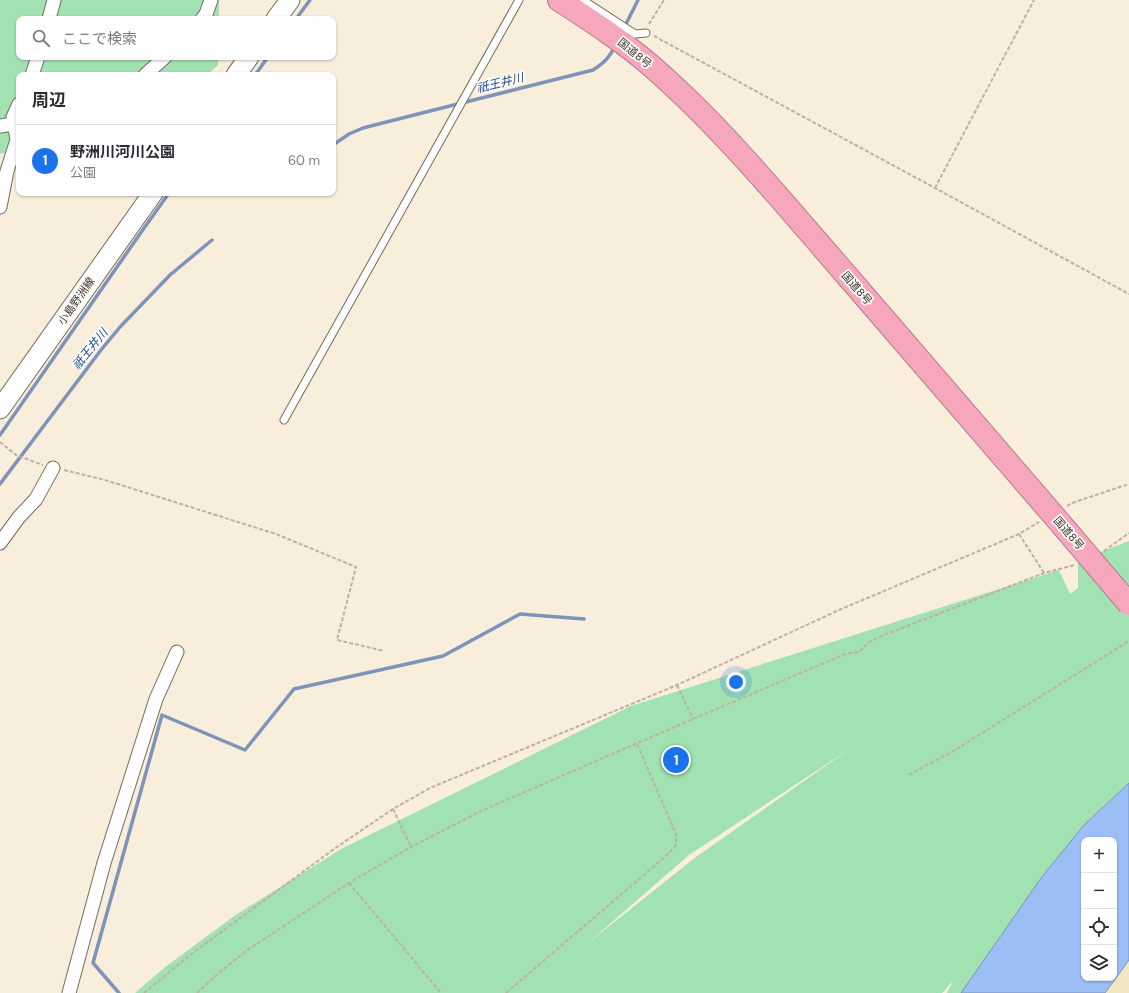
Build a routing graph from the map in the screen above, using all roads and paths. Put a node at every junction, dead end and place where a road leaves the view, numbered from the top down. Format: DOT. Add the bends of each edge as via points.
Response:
graph roads {
  1 [pos="54,0"];
  2 [pos="211,0"];
  3 [pos="290,0"];
  4 [pos="519,0"];
  5 [pos="559,0"];
  6 [pos="583,0"];
  7 [pos="664,0"];
  8 [pos="1034,0"];
  9 [pos="50,16"];
  10 [pos="204,16"];
  11 [pos="278,16"];
  12 [pos="646,33"];
  13 [pos="37,60"];
  14 [pos="162,60"];
  15 [pos="247,60"];
  16 [pos="33,72"];
  17 [pos="148,72"];
  18 [pos="238,72"];
  19 [pos="16,112"];
  20 [pos="16,122"];
  21 [pos="16,124"];
  22 [pos="0,126"];
  23 [pos="16,143"];
  24 [pos="935,188"];
  25 [pos="151,196"];
  26 [pos="0,207"];
  27 [pos="1129,294"];
  28 [pos="0,409"];
  29 [pos="284,420"];
  30 [pos="0,442"];
  31 [pos="53,468"];
  32 [pos="1129,484"];
  33 [pos="1057,519"];
  34 [pos="1129,533"];
  35 [pos="1019,534"];
  36 [pos="0,543"];
  37 [pos="1099,554"];
  38 [pos="1080,564"];
  39 [pos="1044,573"];
  40 [pos="1129,604"];
  41 [pos="1129,641"];
  42 [pos="384,651"];
  43 [pos="177,652"];
  44 [pos="677,685"];
  45 [pos="693,719"];
  46 [pos="637,743"];
  47 [pos="908,775"];
  48 [pos="393,809"];
  49 [pos="411,847"];
  50 [pos="349,883"];
  51 [pos="69,993"];
  52 [pos="144,993"];
  53 [pos="197,993"];
  54 [pos="441,993"];
  55 [pos="506,993"];
  1 -- 9 [label="street"];
  2 -- 10 [label="street"];
  3 -- 11 [label="main road"];
  4 -- 29 [label="lane"];
  5 -- 33 [label="highway, 国道8号" via="624,44 702,113 757,172"];
  6 -- 12 [label="lane" via="635,34"];
  7 -- 12 [label="path" via="646,28"];
  8 -- 24 [label="path"];
  12 -- 24 [label="path"];
  13 -- 16 [label="street"];
  14 -- 17 [label="street"];
  15 -- 18 [label="main road"];
  19 -- 20 [label="street"];
  21 -- 22 [label="street"];
  23 -- 26 [label="street"];
  24 -- 27 [label="path"];
  25 -- 28 [label="main road, 小島野洲線"];
  30 -- 31 [label="path" via="16,455"];
  31 -- 36 [label="street" via="36,499"];
  31 -- 42 [label="path" via="104,480 276,534 356,566 337,640"];
  32 -- 33 [label="path" via="1072,503"];
  33 -- 35 [label="path"];
  33 -- 40 [label="highway, 国道8号, bridge"];
  34 -- 37 [label="path"];
  35 -- 39 [label="path"];
  35 -- 44 [label="path" via="839,610"];
  38 -- 39 [label="path"];
  39 -- 45 [label="path" via="884,635 869,642 859,652 845,654"];
  41 -- 47 [label="path" via="955,750"];
  43 -- 51 [label="street" via="156,700 106,856"];
  44 -- 45 [label="path"];
  44 -- 48 [label="path" via="430,788"];
  45 -- 46 [label="path"];
  46 -- 49 [label="path" via="481,811"];
  46 -- 55 [label="path" via="676,834 676,845"];
  48 -- 49 [label="path"];
  48 -- 52 [label="path" via="190,954"];
  49 -- 50 [label="path"];
  50 -- 53 [label="path" via="246,951"];
  50 -- 54 [label="path"];
}
